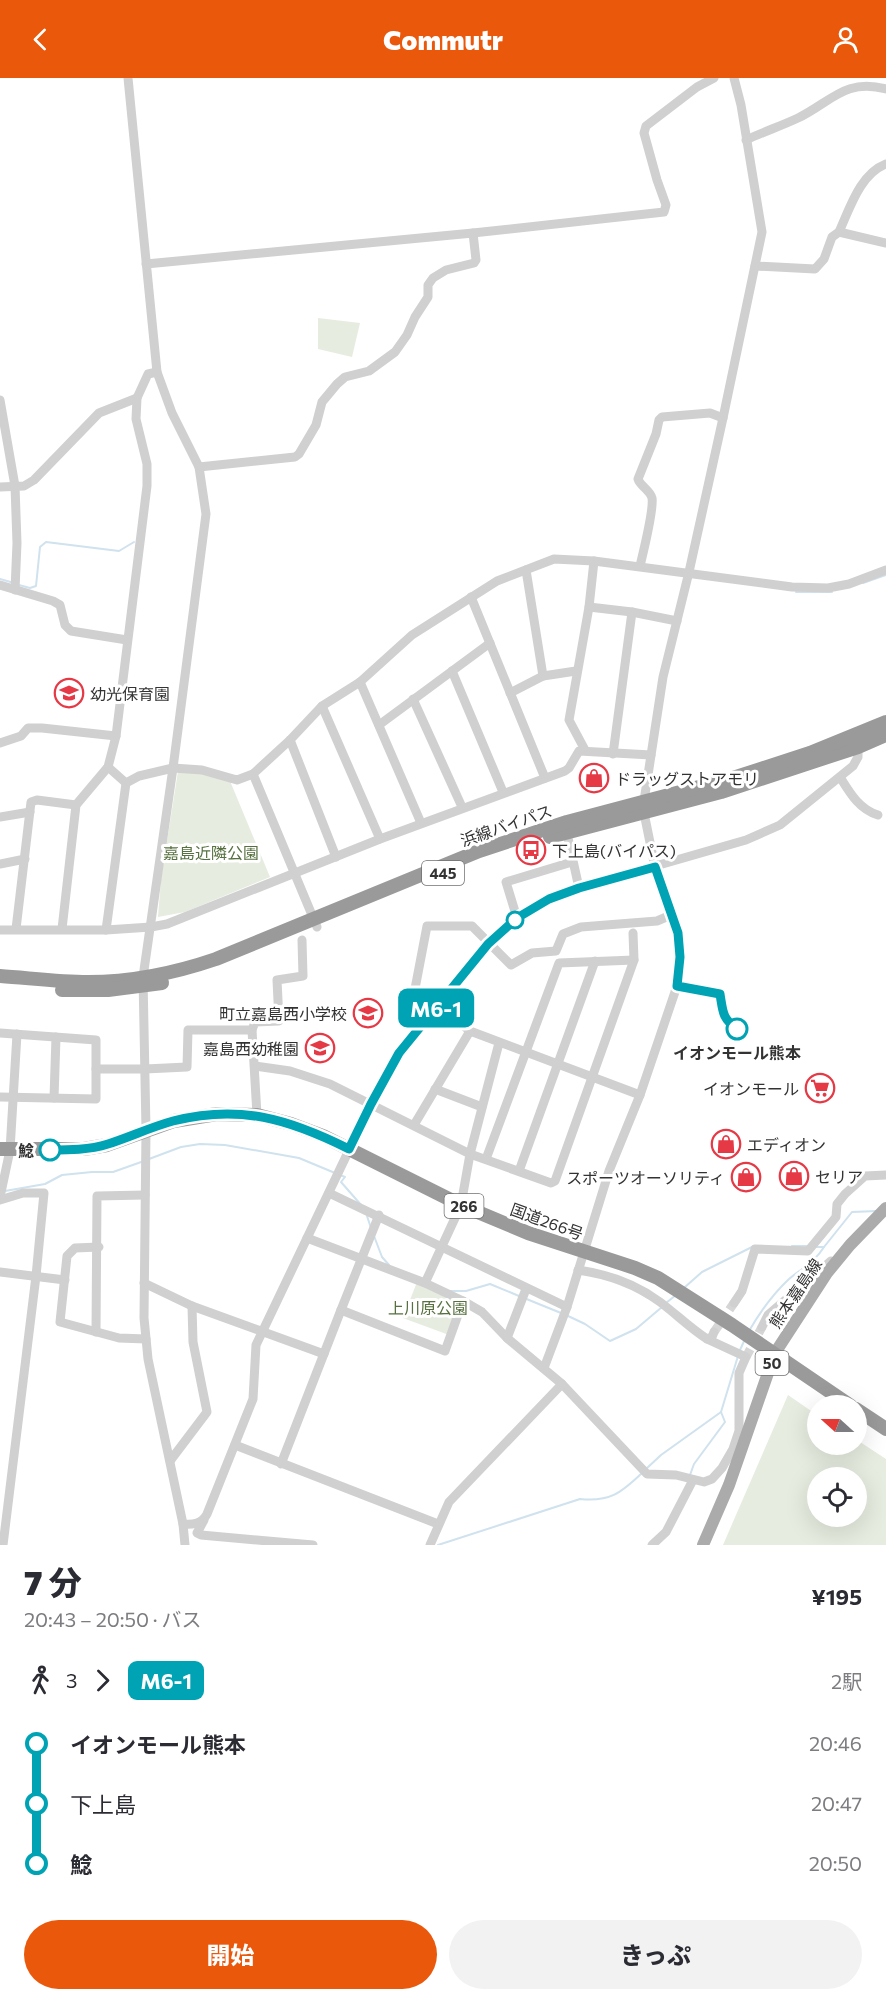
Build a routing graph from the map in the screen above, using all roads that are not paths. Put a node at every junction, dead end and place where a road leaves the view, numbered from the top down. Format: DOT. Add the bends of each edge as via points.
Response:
graph roads {
  1 [pos="128,78"];
  2 [pos="714,78"];
  3 [pos="734,78"];
  4 [pos="850,82"];
  5 [pos="886,88"];
  6 [pos="746,140"];
  7 [pos="886,164"];
  8 [pos="839,232"];
  9 [pos="473,233"];
  10 [pos="886,243"];
  11 [pos="146,264"];
  12 [pos="755,266"];
  13 [pos="158,372"];
  14 [pos="137,398"];
  15 [pos="0,400"];
  16 [pos="723,418"];
  17 [pos="199,467"];
  18 [pos="15,486"];
  19 [pos="0,487"];
  20 [pos="594,561"];
  21 [pos="640,566"];
  22 [pos="526,570"];
  23 [pos="886,570"];
  24 [pos="689,572"];
  25 [pos="0,585"];
  26 [pos="15,590"];
  27 [pos="471,597"];
  28 [pos="589,607"];
  29 [pos="632,612"];
  30 [pos="677,621"];
  31 [pos="127,640"];
  32 [pos="490,643"];
  33 [pos="452,671"];
  34 [pos="576,671"];
  35 [pos="543,676"];
  36 [pos="360,682"];
  37 [pos="510,693"];
  38 [pos="412,699"];
  39 [pos="322,706"];
  40 [pos="886,722"];
  41 [pos="379,724"];
  42 [pos="886,735"];
  43 [pos="116,736"];
  44 [pos="290,740"];
  45 [pos="857,741"];
  46 [pos="0,743"];
  47 [pos="585,750"];
  48 [pos="613,754"];
  49 [pos="651,755"];
  50 [pos="108,767"];
  51 [pos="173,768"];
  52 [pos="253,774"];
  53 [pos="840,777"];
  54 [pos="545,778"];
  55 [pos="126,783"];
  56 [pos="503,792"];
  57 [pos="76,805"];
  58 [pos="462,807"];
  59 [pos="644,807"];
  60 [pos="30,812"];
  61 [pos="878,815"];
  62 [pos="0,817"];
  63 [pos="421,823"];
  64 [pos="566,827"];
  65 [pos="380,839"];
  66 [pos="336,857"];
  67 [pos="25,859"];
  68 [pos="572,862"];
  69 [pos="0,864"];
  70 [pos="655,867"];
  71 [pos="296,873"];
  72 [pos="579,888"];
  73 [pos="671,915"];
  74 [pos="517,918"];
  75 [pos="315,923"];
  76 [pos="151,927"];
  77 [pos="16,929"];
  78 [pos="62,929"];
  79 [pos="0,930"];
  80 [pos="106,930"];
  81 [pos="633,933"];
  82 [pos="302,940"];
  83 [pos="488,944"];
  84 [pos="634,960"];
  85 [pos="595,962"];
  86 [pos="0,976"];
  87 [pos="143,982"];
  88 [pos="0,985"];
  89 [pos="438,1006"];
  90 [pos="252,1030"];
  91 [pos="470,1031"];
  92 [pos="0,1033"];
  93 [pos="17,1034"];
  94 [pos="56,1037"];
  95 [pos="499,1043"];
  96 [pos="526,1053"];
  97 [pos="558,1065"];
  98 [pos="255,1066"];
  99 [pos="96,1069"];
  100 [pos="145,1070"];
  101 [pos="591,1077"];
  102 [pos="435,1089"];
  103 [pos="640,1095"];
  104 [pos="0,1097"];
  105 [pos="13,1098"];
  106 [pos="54,1098"];
  107 [pos="371,1104"];
  108 [pos="482,1107"];
  109 [pos="257,1115"];
  110 [pos="414,1125"];
  111 [pos="146,1130"];
  112 [pos="5,1149"];
  113 [pos="349,1149"];
  114 [pos="470,1154"];
  115 [pos="486,1159"];
  116 [pos="519,1171"];
  117 [pos="886,1174"];
  118 [pos="328,1193"];
  119 [pos="145,1195"];
  120 [pos="0,1198"];
  121 [pos="461,1205"];
  122 [pos="886,1208"];
  123 [pos="379,1215"];
  124 [pos="307,1238"];
  125 [pos="850,1245"];
  126 [pos="441,1246"];
  127 [pos="99,1247"];
  128 [pos="585,1252"];
  129 [pos="362,1260"];
  130 [pos="578,1270"];
  131 [pos="0,1272"];
  132 [pos="36,1276"];
  133 [pos="65,1280"];
  134 [pos="144,1283"];
  135 [pos="425,1284"];
  136 [pos="526,1289"];
  137 [pos="463,1301"];
  138 [pos="734,1304"];
  139 [pos="192,1306"];
  140 [pos="567,1307"];
  141 [pos="341,1310"];
  142 [pos="762,1327"];
  143 [pos="262,1331"];
  144 [pos="96,1332"];
  145 [pos="507,1338"];
  146 [pos="146,1339"];
  147 [pos="775,1353"];
  148 [pos="324,1354"];
  149 [pos="544,1368"];
  150 [pos="562,1384"];
  151 [pos="835,1395"];
  152 [pos="867,1416"];
  153 [pos="886,1429"];
  154 [pos="235,1445"];
  155 [pos="170,1461"];
  156 [pos="281,1464"];
  157 [pos="693,1480"];
  158 [pos="204,1520"];
  159 [pos="183,1524"];
  160 [pos="438,1524"];
  161 [pos="3,1545"];
  162 [pos="185,1545"];
  163 [pos="313,1545"];
  164 [pos="429,1545"];
  165 [pos="652,1545"];
  166 [pos="703,1545"];
  1 -- 11 [label="street"];
  2 -- 9 [label="street" via="646,126 644,133 666,205 664,212"];
  3 -- 6 [label="street"];
  4 -- 5 [label="street"];
  4 -- 6 [label="street" via="800,117"];
  6 -- 12 [label="street" via="762,232"];
  7 -- 8 [label="street" via="870,173"];
  8 -- 10 [label="street"];
  8 -- 12 [label="street" via="832,237 825,259 815,269"];
  9 -- 11 [label="street"];
  9 -- 17 [label="street" via="474,263 446,270 433,278 428,285 428,297 395,352 369,372 345,377 337,384 322,402 316,425 296,457"];
  11 -- 13 [label="street"];
  12 -- 16 [label="street"];
  13 -- 14 [label="street" via="148,374"];
  13 -- 17 [label="street" via="172,413"];
  14 -- 18 [label="street" via="99,413 34,480"];
  14 -- 31 [label="street" via="136,419 147,464 147,486"];
  15 -- 18 [label="street"];
  16 -- 21 [label="street" via="710,413 659,420 638,479 652,499"];
  16 -- 24 [label="street"];
  17 -- 51 [label="street" via="206,514"];
  18 -- 19 [label="street"];
  18 -- 26 [label="street"];
  20 -- 21 [label="street"];
  20 -- 22 [label="street" via="554,559"];
  20 -- 28 [label="street"];
  21 -- 24 [label="street"];
  22 -- 27 [label="street"];
  22 -- 35 [label="street"];
  23 -- 24 [label="street" via="828,588 792,587"];
  24 -- 30 [label="street"];
  25 -- 26 [label="street"];
  26 -- 31 [label="street" via="60,605 65,625 71,631"];
  27 -- 32 [label="street"];
  27 -- 36 [label="street" via="411,635"];
  28 -- 29 [label="street"];
  28 -- 34 [label="street"];
  29 -- 30 [label="street"];
  29 -- 48 [label="street"];
  30 -- 49 [label="street" via="663,677"];
  31 -- 43 [label="street"];
  32 -- 33 [label="street"];
  32 -- 37 [label="street"];
  33 -- 38 [label="street"];
  33 -- 56 [label="street"];
  34 -- 35 [label="street"];
  34 -- 47 [label="street" via="570,720"];
  35 -- 37 [label="street"];
  36 -- 39 [label="street"];
  36 -- 41 [label="street"];
  37 -- 54 [label="street"];
  38 -- 41 [label="street"];
  38 -- 58 [label="street"];
  39 -- 44 [label="street"];
  39 -- 65 [label="street"];
  40 -- 45 [label="highway, 浜線バイパス / 445"];
  41 -- 63 [label="street"];
  42 -- 45 [label="highway, 浜線バイパス / 445"];
  43 -- 46 [label="street" via="28,728 21,736"];
  43 -- 50 [label="street"];
  44 -- 52 [label="street"];
  44 -- 66 [label="street"];
  45 -- 53 [label="street" via="856,762"];
  45 -- 59 [label="highway, 浜線バイパス / 445" via="721,792"];
  47 -- 48 [label="street"];
  47 -- 54 [label="street" via="577,753 569,768"];
  48 -- 49 [label="street"];
  49 -- 59 [label="street"];
  50 -- 55 [label="street"];
  50 -- 57 [label="street"];
  51 -- 52 [label="street" via="202,770 237,780"];
  51 -- 55 [label="street"];
  51 -- 76 [label="street"];
  52 -- 71 [label="street"];
  53 -- 61 [label="street" via="863,808"];
  53 -- 70 [label="street" via="780,825 746,840"];
  54 -- 56 [label="street"];
  55 -- 80 [label="street"];
  56 -- 58 [label="street"];
  57 -- 60 [label="street" via="37,800 32,802"];
  57 -- 78 [label="street"];
  58 -- 63 [label="street"];
  59 -- 64 [label="highway, 浜線バイパス / 445"];
  59 -- 70 [label="street"];
  60 -- 62 [label="street"];
  60 -- 67 [label="street"];
  63 -- 65 [label="street"];
  64 -- 68 [label="street"];
  64 -- 75 [label="highway, 浜線バイパス / 445"];
  65 -- 66 [label="street"];
  66 -- 71 [label="street"];
  67 -- 69 [label="street"];
  67 -- 77 [label="street"];
  68 -- 72 [label="street"];
  68 -- 74 [label="street" via="506,882"];
  70 -- 72 [label="street"];
  70 -- 73 [label="street"];
  71 -- 75 [label="street"];
  71 -- 76 [label="street"];
  72 -- 74 [label="street" via="536,905"];
  73 -- 83 [label="street" via="657,921 581,927 563,933 556,951 532,952 511,965"];
  73 -- 103 [label="street" via="679,940 677,986"];
  74 -- 83 [label="street"];
  75 -- 87 [label="highway, 浜線バイパス / 445" via="226,965 189,977"];
  76 -- 80 [label="street"];
  76 -- 87 [label="street"];
  77 -- 78 [label="street"];
  77 -- 79 [label="street"];
  78 -- 80 [label="street"];
  81 -- 84 [label="street"];
  82 -- 90 [label="street" via="303,976 277,980 279,1021 255,1022"];
  83 -- 89 [label="street"];
  83 -- 89 [label="street" via="472,926 427,926 414,993"];
  84 -- 85 [label="street"];
  84 -- 101 [label="street"];
  85 -- 96 [label="street" via="559,963"];
  85 -- 97 [label="street"];
  86 -- 87 [label="highway, 浜線バイパス / 445"];
  87 -- 88 [label="highway, 浜線バイパス / 445" via="80,991"];
  87 -- 100 [label="street"];
  89 -- 91 [label="street"];
  89 -- 107 [label="street" via="399,1053"];
  90 -- 98 [label="street"];
  90 -- 100 [label="street" via="188,1030 187,1067"];
  91 -- 95 [label="street"];
  91 -- 102 [label="street"];
  92 -- 93 [label="street"];
  93 -- 94 [label="street"];
  93 -- 105 [label="street"];
  94 -- 99 [label="street" via="96,1040"];
  94 -- 106 [label="street"];
  95 -- 96 [label="street"];
  95 -- 108 [label="street"];
  96 -- 97 [label="street"];
  96 -- 115 [label="street"];
  97 -- 101 [label="street"];
  97 -- 116 [label="street"];
  98 -- 107 [label="street" via="290,1071 330,1084"];
  98 -- 109 [label="street"];
  99 -- 100 [label="street"];
  99 -- 106 [label="street" via="96,1100"];
  100 -- 111 [label="street"];
  101 -- 103 [label="street"];
  101 -- 116 [label="street" via="555,1180 551,1183"];
  102 -- 108 [label="street"];
  102 -- 110 [label="street"];
  103 -- 128 [label="street" via="609,1171"];
  104 -- 105 [label="street"];
  105 -- 106 [label="street"];
  105 -- 112 [label="street"];
  107 -- 110 [label="street"];
  107 -- 113 [label="street"];
  108 -- 114 [label="street"];
  109 -- 111 [label="highway, 国道266号 / 266" via="217,1114"];
  109 -- 113 [label="highway, 国道266号 / 266" via="323,1136"];
  110 -- 114 [label="street"];
  111 -- 112 [label="highway, 国道266号 / 266" via="84,1149"];
  111 -- 119 [label="street"];
  112 -- 120 [label="street"];
  113 -- 118 [label="street"];
  113 -- 121 [label="highway, 国道266号 / 266"];
  114 -- 115 [label="street"];
  114 -- 121 [label="street"];
  115 -- 116 [label="street"];
  117 -- 138 [label="street" via="865,1176 844,1194 837,1204 836,1217 808,1251 755,1249 742,1292"];
  118 -- 123 [label="street"];
  118 -- 124 [label="street"];
  119 -- 127 [label="street" via="97,1196"];
  119 -- 134 [label="street"];
  120 -- 132 [label="street" via="44,1193"];
  121 -- 126 [label="street"];
  121 -- 128 [label="highway, 国道266号 / 266"];
  122 -- 125 [label="main road, 熊本嘉島線 / 50"];
  123 -- 126 [label="street"];
  123 -- 129 [label="street"];
  124 -- 129 [label="street"];
  124 -- 143 [label="street"];
  125 -- 142 [label="street" via="768,1315"];
  125 -- 147 [label="main road, 熊本嘉島線 / 50"];
  126 -- 135 [label="street"];
  126 -- 136 [label="street"];
  127 -- 133 [label="street" via="75,1248 67,1256"];
  127 -- 144 [label="street"];
  128 -- 130 [label="street"];
  128 -- 147 [label="highway, 国道266号 / 266" via="657,1278"];
  129 -- 135 [label="street"];
  129 -- 141 [label="street"];
  130 -- 140 [label="street"];
  130 -- 157 [label="street" via="600,1273 628,1284 658,1300 686,1325 746,1357 740,1373 739,1431 733,1449 712,1479"];
  131 -- 132 [label="street"];
  132 -- 133 [label="street"];
  132 -- 161 [label="street"];
  133 -- 144 [label="street" via="60,1322"];
  134 -- 139 [label="street"];
  134 -- 146 [label="street"];
  135 -- 137 [label="street"];
  136 -- 140 [label="street"];
  136 -- 145 [label="street"];
  137 -- 141 [label="street" via="445,1351"];
  137 -- 145 [label="street" via="482,1312"];
  139 -- 143 [label="street"];
  139 -- 155 [label="street" via="193,1342 207,1412"];
  140 -- 149 [label="street"];
  141 -- 148 [label="street"];
  143 -- 148 [label="street"];
  143 -- 154 [label="street" via="255,1352 253,1399"];
  144 -- 146 [label="street"];
  145 -- 149 [label="street"];
  146 -- 155 [label="street"];
  147 -- 151 [label="highway, 国道266号 / 266"];
  147 -- 166 [label="main road, 熊本嘉島線 / 50" via="729,1485"];
  148 -- 156 [label="street"];
  149 -- 150 [label="street"];
  150 -- 157 [label="street" via="647,1474"];
  150 -- 160 [label="street" via="449,1502"];
  152 -- 153 [label="highway"];
  154 -- 156 [label="street"];
  154 -- 158 [label="street"];
  155 -- 159 [label="street"];
  156 -- 160 [label="street"];
  157 -- 165 [label="street" via="666,1532"];
  158 -- 159 [label="street"];
  158 -- 163 [label="street" via="197,1533 201,1535"];
  159 -- 162 [label="street"];
  160 -- 164 [label="street"];
}
